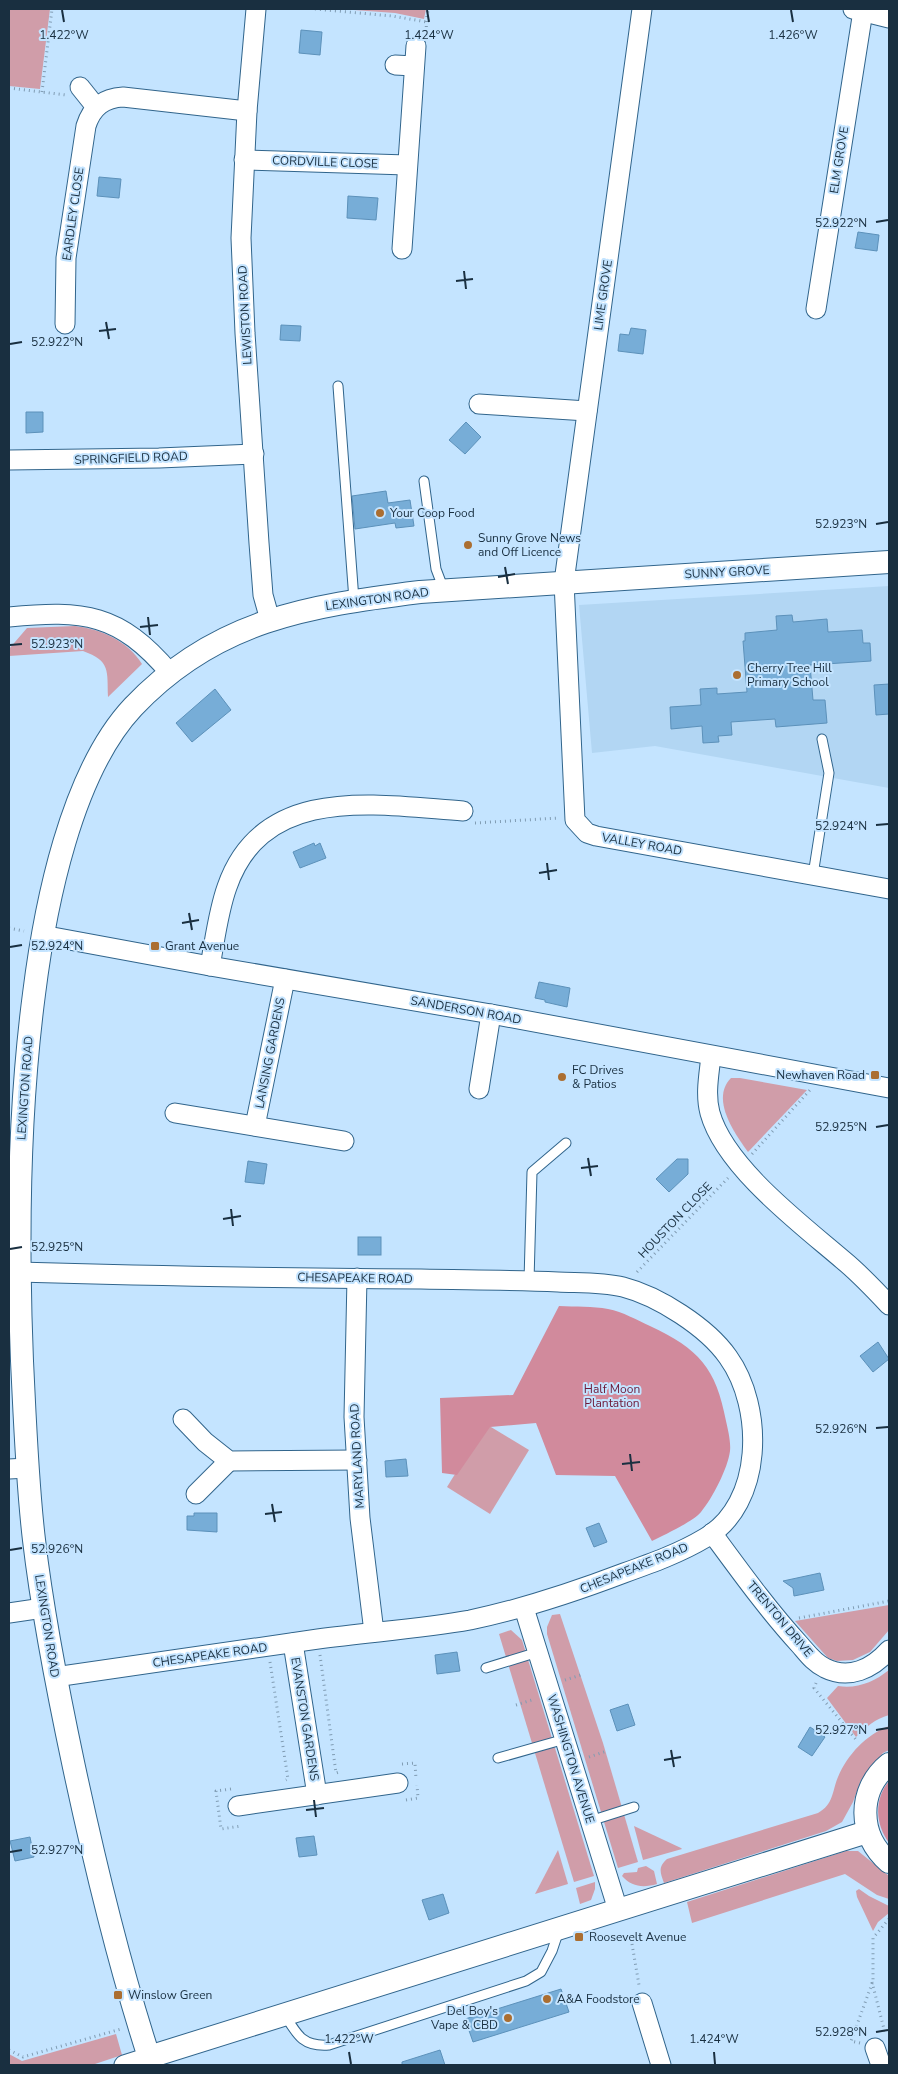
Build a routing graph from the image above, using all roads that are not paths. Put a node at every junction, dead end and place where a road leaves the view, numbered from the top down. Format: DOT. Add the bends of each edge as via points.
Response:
graph roads {
  1 [pos="256,9"];
  2 [pos="642,9"];
  3 [pos="858,10"];
  4 [pos="889,18"];
  5 [pos="416,46"];
  6 [pos="247,111"];
  7 [pos="244,160"];
  8 [pos="407,165"];
  9 [pos="402,249"];
  10 [pos="816,309"];
  11 [pos="65,324"];
  12 [pos="338,386"];
  13 [pos="479,404"];
  14 [pos="587,411"];
  15 [pos="254,454"];
  16 [pos="9,460"];
  17 [pos="424,481"];
  18 [pos="889,562"];
  19 [pos="564,582"];
  20 [pos="444,590"];
  21 [pos="354,600"];
  22 [pos="14,616"];
  23 [pos="270,620"];
  24 [pos="9,631"];
  25 [pos="170,673"];
  26 [pos="822,739"];
  27 [pos="463,811"];
  28 [pos="813,875"];
  29 [pos="889,889"];
  30 [pos="42,935"];
  31 [pos="210,966"];
  32 [pos="285,979"];
  33 [pos="491,1014"];
  34 [pos="711,1056"];
  35 [pos="889,1088"];
  36 [pos="479,1089"];
  37 [pos="175,1113"];
  38 [pos="255,1126"];
  39 [pos="344,1141"];
  40 [pos="566,1143"];
  41 [pos="18,1272"];
  42 [pos="357,1278"];
  43 [pos="529,1281"];
  44 [pos="889,1305"];
  45 [pos="182,1419"];
  46 [pos="357,1460"];
  47 [pos="229,1461"];
  48 [pos="18,1469"];
  49 [pos="196,1494"];
  50 [pos="712,1533"];
  51 [pos="43,1608"];
  52 [pos="524,1608"];
  53 [pos="9,1614"];
  54 [pos="374,1632"];
  55 [pos="292,1643"];
  56 [pos="889,1650"];
  57 [pos="538,1652"];
  58 [pos="486,1668"];
  59 [pos="55,1677"];
  60 [pos="565,1739"];
  61 [pos="498,1758"];
  62 [pos="889,1764"];
  63 [pos="398,1783"];
  64 [pos="317,1795"];
  65 [pos="238,1806"];
  66 [pos="634,1807"];
  67 [pos="590,1821"];
  68 [pos="868,1832"];
  69 [pos="889,1862"];
  70 [pos="618,1910"];
  71 [pos="560,1928"];
  72 [pos="642,2002"];
  73 [pos="285,2014"];
  74 [pos="150,2061"];
  75 [pos="124,2065"];
  76 [pos="661,2065"];
  1 -- 6 [label="street, LEWISTON ROAD"];
  2 -- 14 [label="street, LIME GROVE"];
  3 -- 4 [label="street"];
  3 -- 10 [label="street, ELM GROVE"];
  5 -- 8 [label="street" via="404,66"];
  6 -- 7 [label="street, LEWISTON ROAD"];
  6 -- 11 [label="street, EARDLEY CLOSE" via="124,97 88,97 88,118 66,258"];
  7 -- 8 [label="street, CORDVILLE CLOSE"];
  7 -- 15 [label="street, LEWISTON ROAD" via="241,238"];
  8 -- 9 [label="street"];
  12 -- 21 [label="lane"];
  13 -- 14 [label="street"];
  14 -- 19 [label="street, LIME GROVE"];
  15 -- 16 [label="street, SPRINGFIELD ROAD"];
  15 -- 23 [label="street, LEWISTON ROAD" via="263,595"];
  17 -- 20 [label="lane" via="436,569"];
  18 -- 19 [label="street, SUNNY GROVE"];
  19 -- 20 [label="street, LEXINGTON ROAD"];
  19 -- 28 [label="street, VALLEY ROAD" via="574,812 580,827 596,836"];
  20 -- 21 [label="street, LEXINGTON ROAD"];
  21 -- 23 [label="street, LEXINGTON ROAD"];
  22 -- 24 [label="street"];
  22 -- 25 [label="street" via="78,615 110,624 135,637"];
  23 -- 25 [label="street, LEXINGTON ROAD" via="201,651"];
  25 -- 30 [label="street, LEXINGTON ROAD" via="132,708 98,758 70,829"];
  26 -- 28 [label="lane" via="829,773"];
  27 -- 31 [label="street" via="356,804 296,814 275,826 253,843 241,858 227,887"];
  28 -- 29 [label="street, VALLEY ROAD"];
  30 -- 31 [label="street, SANDERSON ROAD"];
  30 -- 41 [label="street, LEXINGTON ROAD" via="23,1090"];
  31 -- 32 [label="street, SANDERSON ROAD"];
  32 -- 33 [label="street, SANDERSON ROAD"];
  32 -- 38 [label="street, LANSING GARDENS"];
  33 -- 34 [label="street, SANDERSON ROAD"];
  33 -- 36 [label="street"];
  34 -- 35 [label="street, SANDERSON ROAD"];
  34 -- 44 [label="street" via="707,1094 710,1113 722,1139 741,1166 784,1211 845,1262"];
  37 -- 38 [label="street, LANSING GARDENS"];
  38 -- 39 [label="street, LANSING GARDENS"];
  40 -- 43 [label="lane" via="532,1172"];
  41 -- 42 [label="street, CHESAPEAKE ROAD"];
  41 -- 48 [label="street, LEXINGTON ROAD"];
  42 -- 43 [label="street, CHESAPEAKE ROAD"];
  42 -- 46 [label="street, MARYLAND ROAD" via="354,1417"];
  43 -- 50 [label="street, CHESAPEAKE ROAD" via="623,1287 678,1312 720,1346 732,1362 747,1396 752,1434 751,1470 736,1507"];
  45 -- 47 [label="street"];
  46 -- 47 [label="street"];
  46 -- 54 [label="street, MARYLAND ROAD" via="360,1518"];
  47 -- 49 [label="street"];
  48 -- 51 [label="street, LEXINGTON ROAD"];
  50 -- 52 [label="street, CHESAPEAKE ROAD" via="652,1563"];
  50 -- 56 [label="street, TRENTON DRIVE" via="779,1621 823,1667 840,1673 854,1673 876,1663"];
  51 -- 53 [label="street"];
  51 -- 59 [label="street, LEXINGTON ROAD"];
  52 -- 54 [label="street, CHESAPEAKE ROAD" via="467,1620"];
  52 -- 57 [label="street, WASHINGTON AVENUE"];
  54 -- 55 [label="street, CHESAPEAKE ROAD"];
  55 -- 59 [label="street, CHESAPEAKE ROAD"];
  55 -- 64 [label="street, EVANSTON GARDENS"];
  57 -- 58 [label="lane"];
  57 -- 60 [label="street, WASHINGTON AVENUE"];
  59 -- 74 [label="street, LEXINGTON ROAD" via="95,1864"];
  60 -- 61 [label="lane"];
  60 -- 67 [label="street, WASHINGTON AVENUE"];
  62 -- 68 [label="street" via="868,1792 865,1813"];
  63 -- 64 [label="street, EVANSTON GARDENS"];
  64 -- 65 [label="street, EVANSTON GARDENS"];
  66 -- 67 [label="lane"];
  67 -- 70 [label="street, WASHINGTON AVENUE"];
  68 -- 69 [label="street" via="873,1844"];
  68 -- 70 [label="street"];
  70 -- 71 [label="street"];
  71 -- 73 [label="street"];
  71 -- 73 [label="lane" via="541,1972 526,1981 329,2045 308,2044 296,2033"];
  72 -- 76 [label="street"];
  73 -- 74 [label="street"];
  74 -- 75 [label="street"];
}
